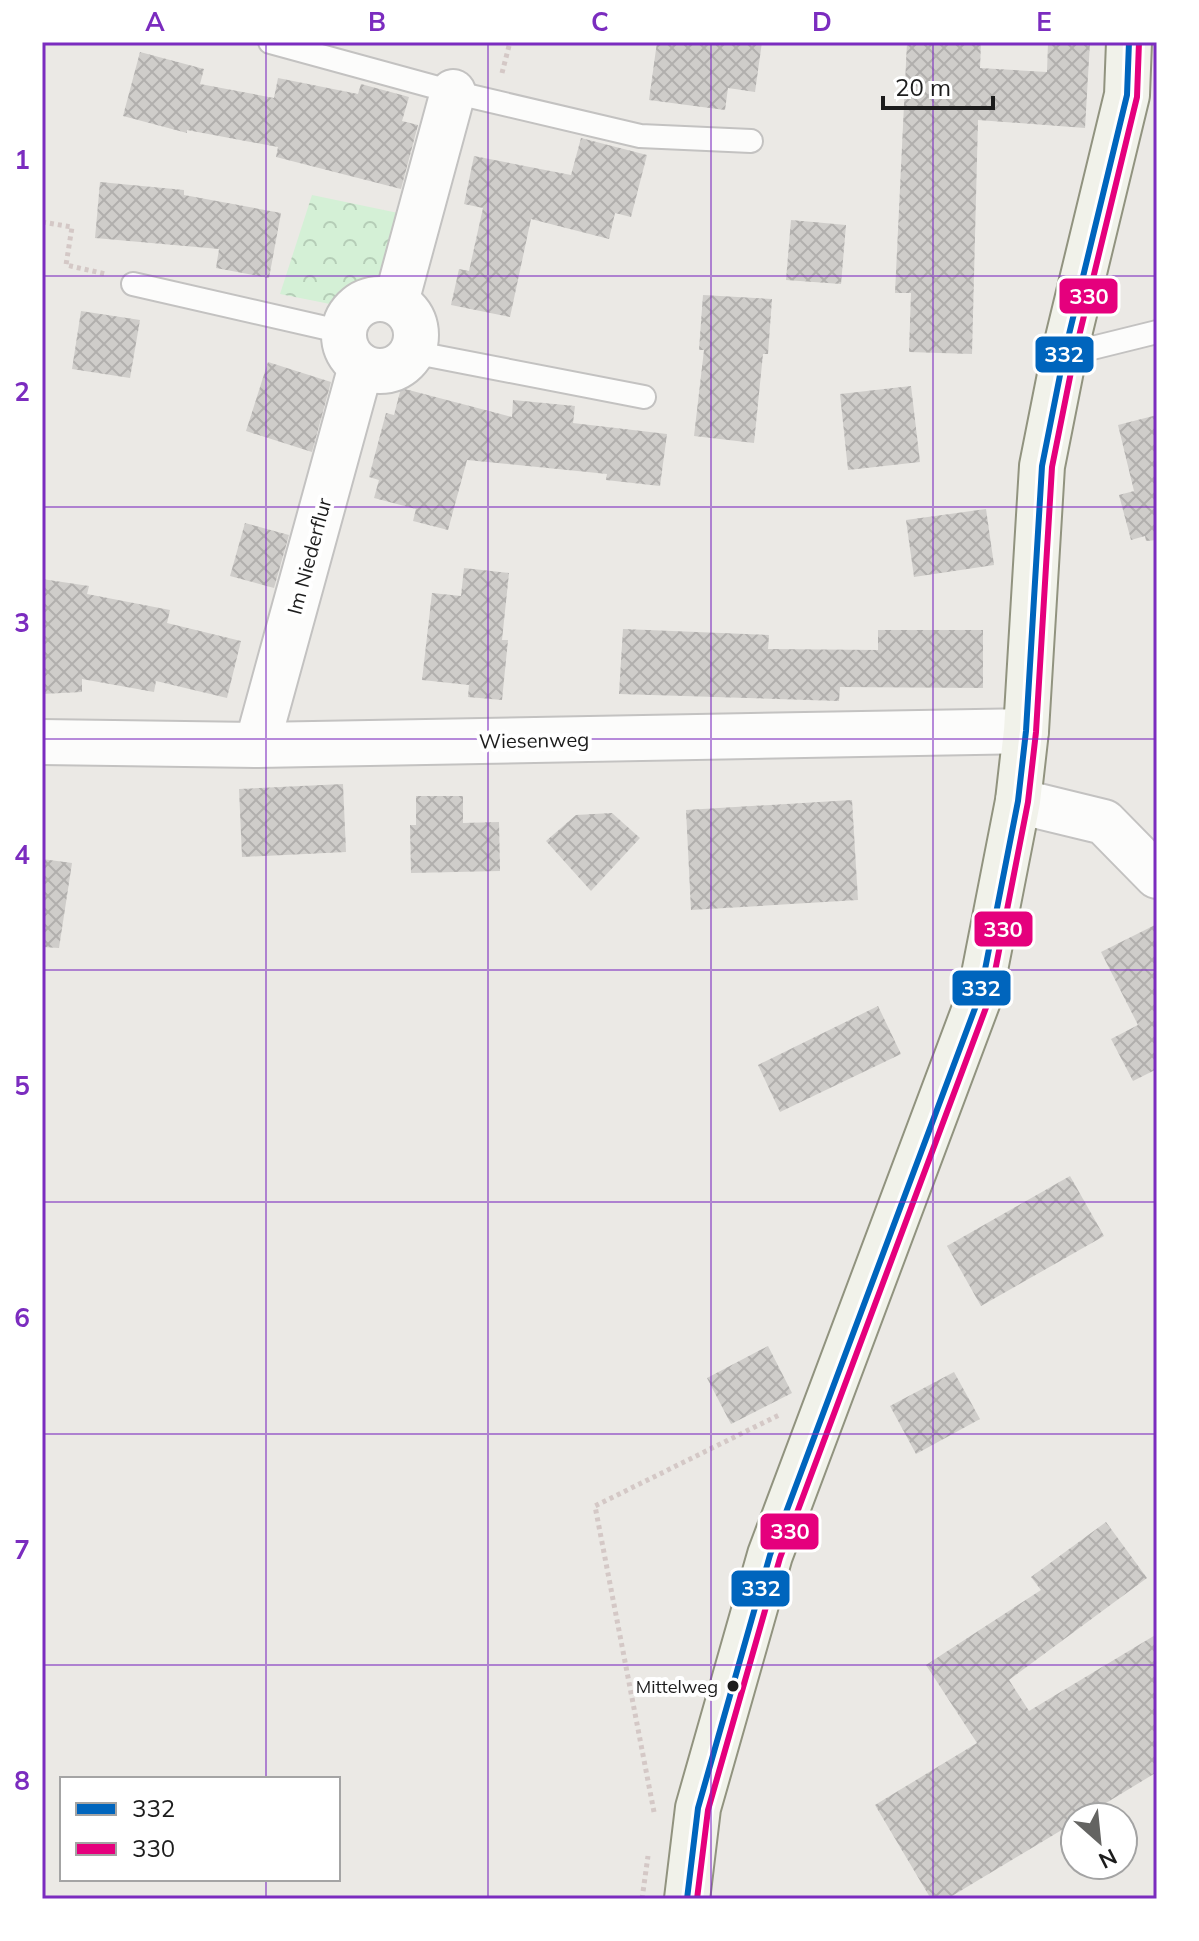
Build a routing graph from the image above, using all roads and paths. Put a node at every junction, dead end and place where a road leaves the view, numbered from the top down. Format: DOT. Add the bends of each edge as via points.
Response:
graph roads {
  1 [pos="270,42"];
  2 [pos="1129,42"];
  3 [pos="453,92"];
  4 [pos="751,141"];
  5 [pos="42,222"];
  6 [pos="133,284"];
  7 [pos="396,302"];
  8 [pos="1157,332"];
  9 [pos="352,349"];
  10 [pos="412,352"];
  11 [pos="1064,355"];
  12 [pos="644,397"];
  13 [pos="1026,731"];
  14 [pos="42,742"];
  15 [pos="257,745"];
  16 [pos="1018,801"];
  17 [pos="1157,876"];
  18 [pos="834,1388"];
  19 [pos="654,1812"];
  20 [pos="687,1899"];
  1 -- 3 [label="lane"];
  2 -- 11 [label="street" via="1127,95"];
  3 -- 4 [label="lane" via="640,136"];
  3 -- 7 [label="street"];
  5 -- 6 [label="path" via="72,227 66,265"];
  6 -- 9 [label="lane"];
  7 -- 9 [label="street, Im Niederflur" via="369,300 350,315"];
  7 -- 10 [label="street" via="415,323"];
  8 -- 11 [label="lane"];
  9 -- 10 [label="street" via="380,372 392,370"];
  9 -- 15 [label="street, Im Niederflur"];
  10 -- 12 [label="lane"];
  11 -- 13 [label="street" via="1042,466"];
  13 -- 15 [label="street, Wiesenweg"];
  13 -- 16 [label="street"];
  14 -- 15 [label="street, Wiesenweg"];
  16 -- 17 [label="street" via="1104,822"];
  16 -- 18 [label="street" via="980,995"];
  18 -- 19 [label="path" via="595,1506"];
  18 -- 20 [label="street" via="770,1555 698,1808"];
}
